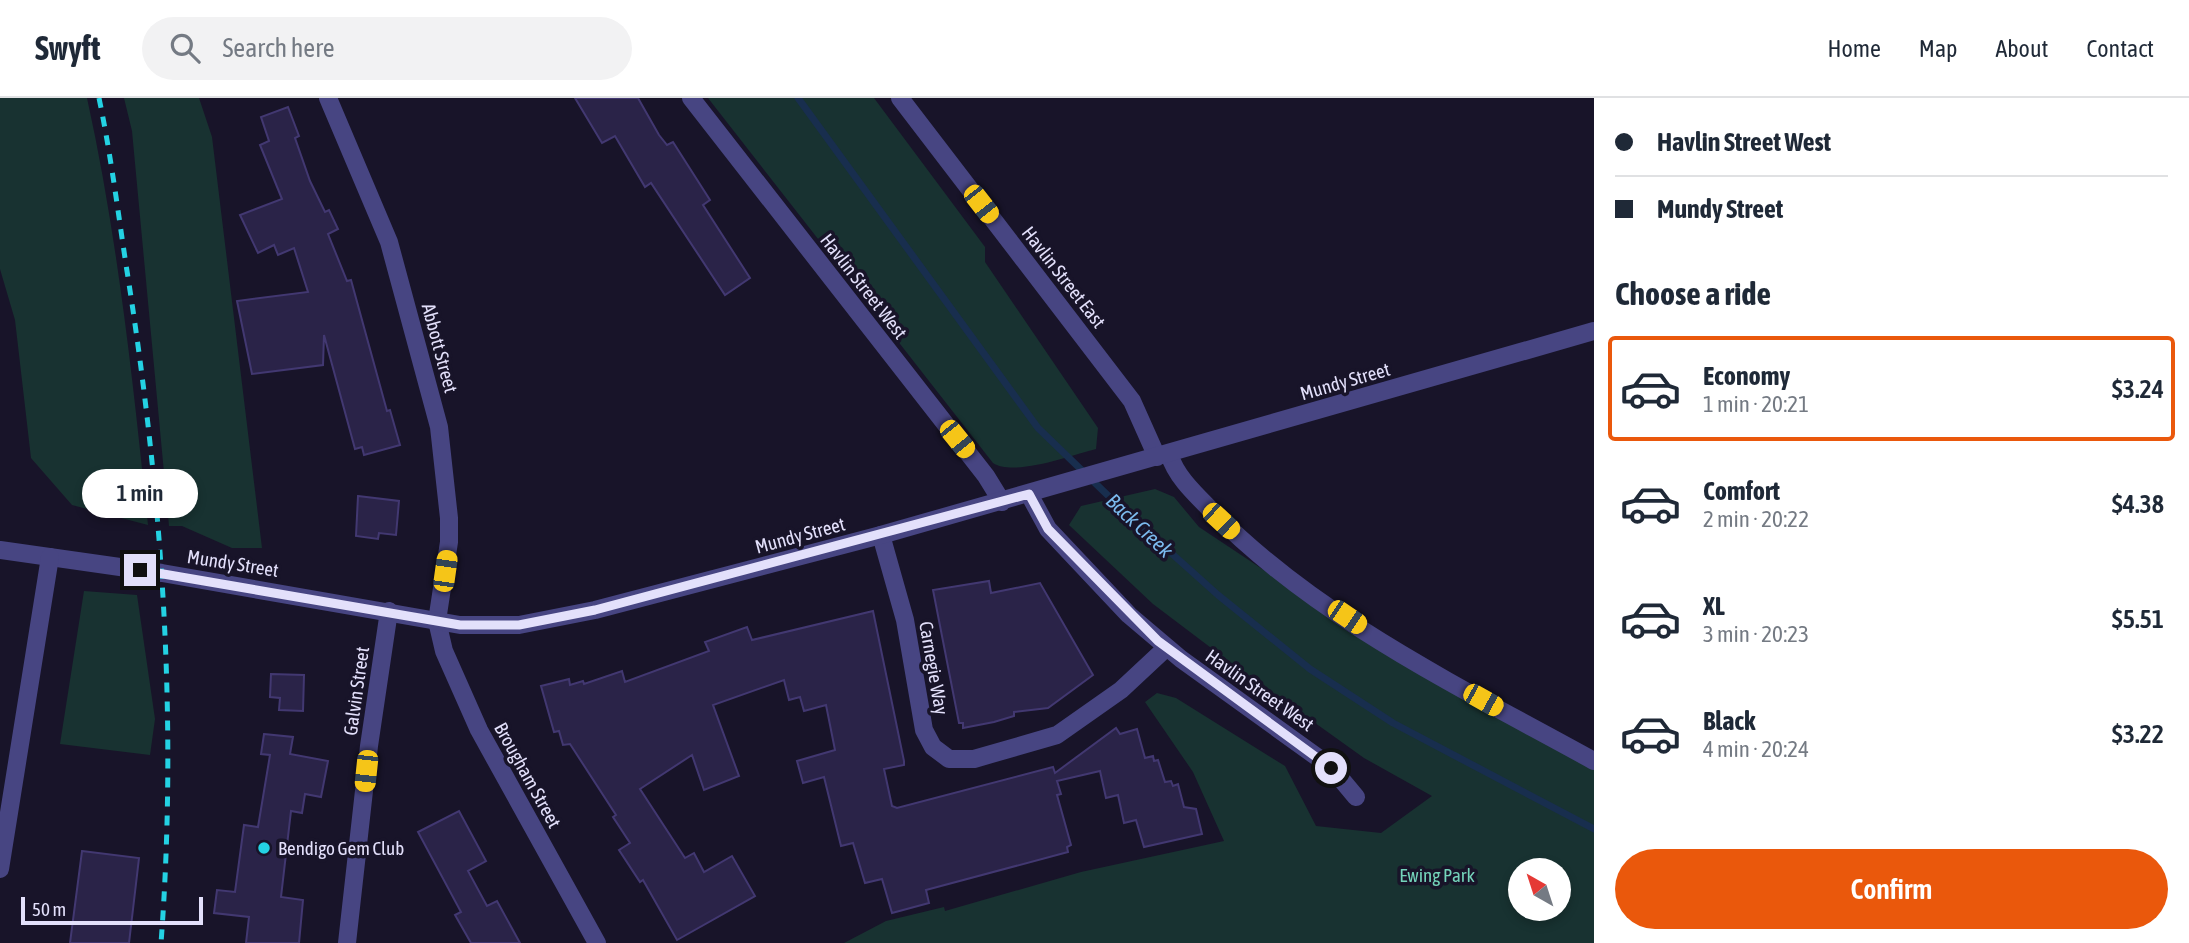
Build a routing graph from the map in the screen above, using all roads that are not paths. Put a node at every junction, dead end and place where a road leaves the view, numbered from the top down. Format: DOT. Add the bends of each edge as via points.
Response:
graph roads {
  1 [pos="328,98"];
  2 [pos="691,98"];
  3 [pos="900,98"];
  4 [pos="1594,331"];
  5 [pos="1163,455"];
  6 [pos="1029,494"];
  7 [pos="1002,502"];
  8 [pos="881,535"];
  9 [pos="0,550"];
  10 [pos="50,557"];
  11 [pos="389,611"];
  12 [pos="437,621"];
  13 [pos="1166,648"];
  14 [pos="1594,761"];
  15 [pos="1356,797"];
  16 [pos="0,869"];
  17 [pos="347,943"];
  18 [pos="597,943"];
  1 -- 12 [label="street, Abbott Street" via="389,242 439,427 449,542"];
  2 -- 7 [label="street, Havlin Street West" via="993,484"];
  3 -- 5 [label="street, Havlin Street East" via="1124,391"];
  4 -- 5 [label="street, Mundy Street"];
  5 -- 6 [label="street, Mundy Street"];
  5 -- 14 [label="street, Havlin Street East" via="1237,536 1287,576 1435,674"];
  6 -- 7 [label="street, Mundy Street"];
  6 -- 13 [label="street, Havlin Street West" via="1048,529"];
  7 -- 8 [label="street, Mundy Street"];
  8 -- 12 [label="street, Mundy Street" via="549,620 488,626"];
  8 -- 13 [label="street, Carnegie Way" via="905,620 924,730 933,747 949,759 974,759 1057,735 1121,690"];
  9 -- 10 [label="street, Mundy Street"];
  10 -- 11 [label="street, Mundy Street"];
  10 -- 16 [label="street"];
  11 -- 12 [label="street, Mundy Street"];
  11 -- 17 [label="street, Galvin Street"];
  12 -- 18 [label="street, Brougham Street" via="444,651 479,730"];
  13 -- 15 [label="street, Havlin Street West" via="1323,761"];
}
